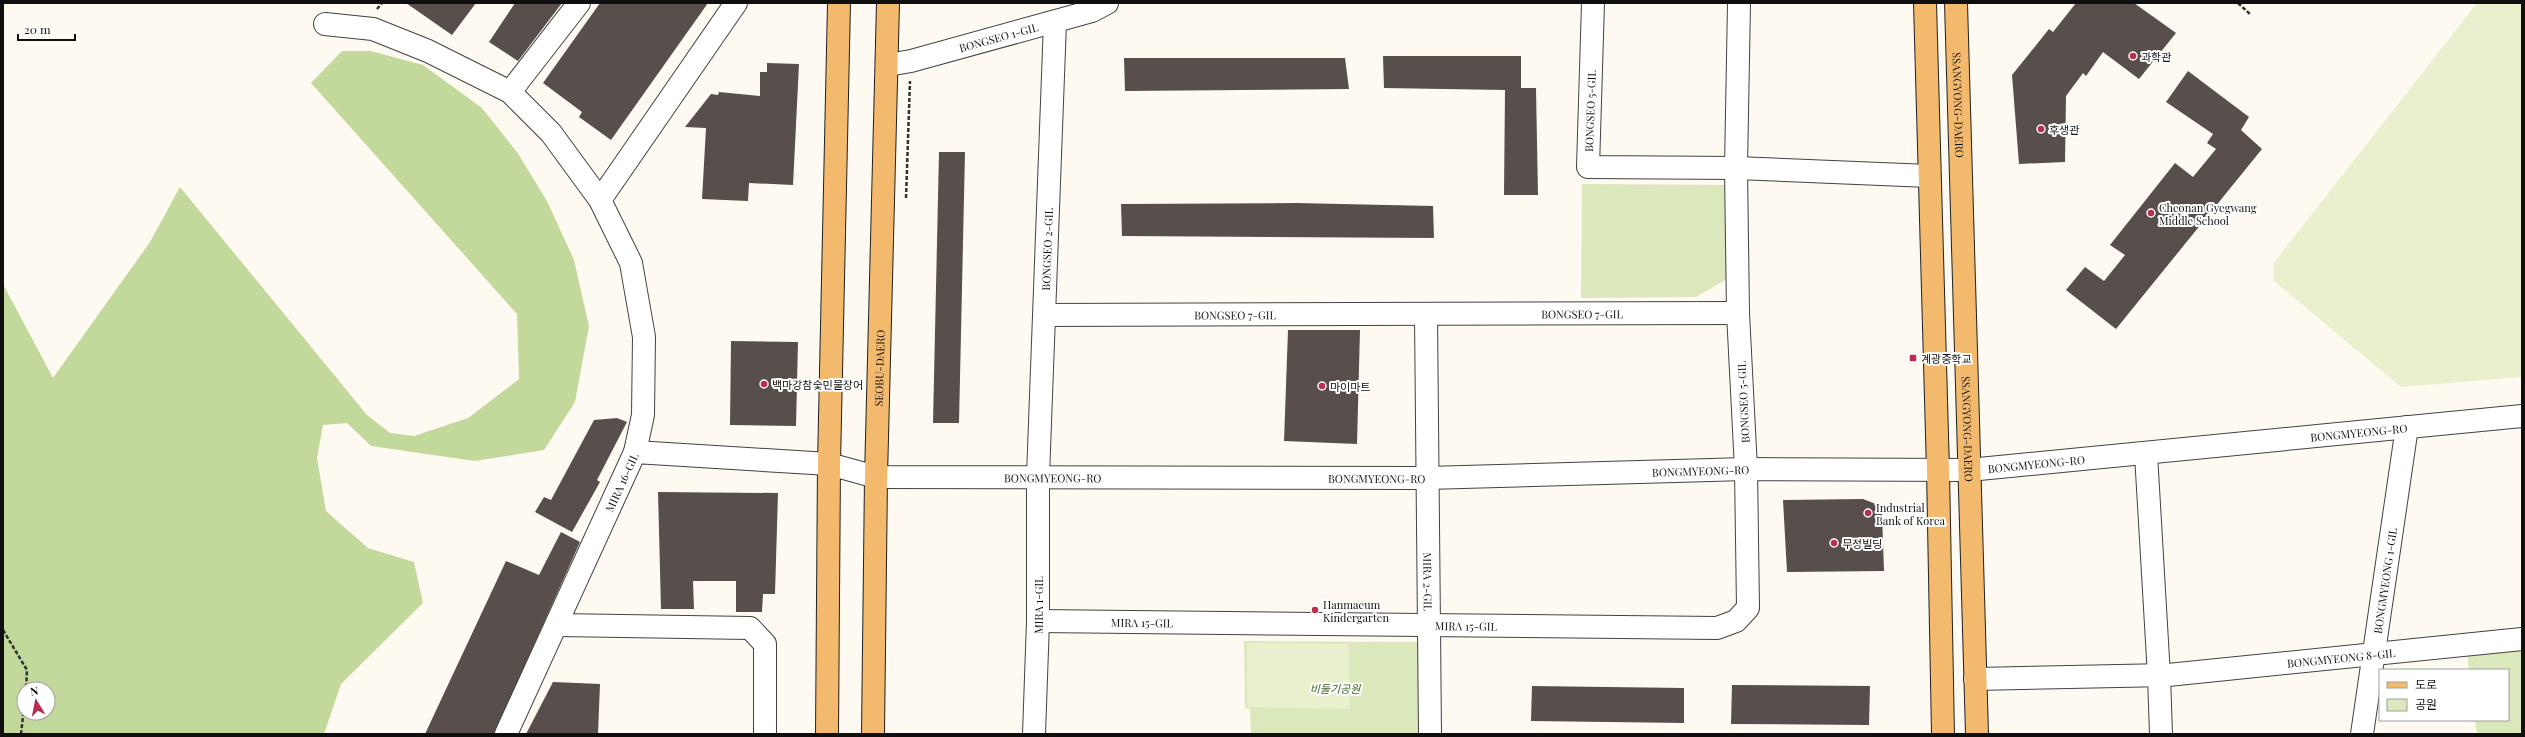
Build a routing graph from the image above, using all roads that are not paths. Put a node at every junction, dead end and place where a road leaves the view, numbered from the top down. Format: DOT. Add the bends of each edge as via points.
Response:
graph roads {
  1 [pos="579,3"];
  2 [pos="736,3"];
  3 [pos="839,3"];
  4 [pos="888,3"];
  5 [pos="1107,3"];
  6 [pos="1593,3"];
  7 [pos="1739,3"];
  8 [pos="1925,3"];
  9 [pos="1956,3"];
  10 [pos="1055,22"];
  11 [pos="325,24"];
  12 [pos="888,65"];
  13 [pos="510,92"];
  14 [pos="1736,168"];
  15 [pos="1929,176"];
  16 [pos="600,200"];
  17 [pos="1738,313"];
  18 [pos="1045,315"];
  19 [pos="1426,315"];
  20 [pos="2522,416"];
  21 [pos="2407,427"];
  22 [pos="635,452"];
  23 [pos="2146,454"];
  24 [pos="829,464"];
  25 [pos="1746,469"];
  26 [pos="1969,470"];
  27 [pos="1938,471"];
  28 [pos="1038,476"];
  29 [pos="876,477"];
  30 [pos="1427,478"];
  31 [pos="1038,621"];
  32 [pos="558,625"];
  33 [pos="1429,625"];
  34 [pos="2522,639"];
  35 [pos="2374,654"];
  36 [pos="2159,676"];
  37 [pos="1976,679"];
  38 [pos="506,734"];
  39 [pos="765,734"];
  40 [pos="827,734"];
  41 [pos="873,734"];
  42 [pos="1034,734"];
  43 [pos="1430,734"];
  44 [pos="1943,734"];
  45 [pos="1977,734"];
  46 [pos="2161,734"];
  47 [pos="2362,734"];
  1 -- 13 [label="street"];
  2 -- 16 [label="street"];
  3 -- 24 [label="main road"];
  4 -- 12 [label="main road, SEOBU-DAERO"];
  5 -- 10 [label="street, BONGSEO 1-GIL" via="1092,11"];
  6 -- 14 [label="street, BONGSEO 5-GIL" via="1588,167"];
  7 -- 14 [label="street, BONGSEO 5-GIL"];
  8 -- 15 [label="main road"];
  9 -- 26 [label="main road, SSANGYONG-DAERO"];
  10 -- 12 [label="street, BONGSEO 1-GIL" via="911,62"];
  10 -- 18 [label="street, BONGSEO 2-GIL"];
  11 -- 13 [label="street" via="373,29 428,51"];
  12 -- 29 [label="main road, SEOBU-DAERO"];
  13 -- 16 [label="street" via="551,133"];
  14 -- 15 [label="street, BONGSEO 5-GIL"];
  14 -- 17 [label="street, BONGSEO 5-GIL"];
  15 -- 27 [label="main road"];
  16 -- 22 [label="street" via="631,263 644,337 643,415"];
  17 -- 19 [label="street, BONGSEO 7-GIL"];
  17 -- 25 [label="street, BONGSEO 5-GIL"];
  18 -- 19 [label="street, BONGSEO 7-GIL"];
  18 -- 28 [label="street, BONGSEO 2-GIL"];
  19 -- 30 [label="street"];
  20 -- 21 [label="street, BONGMYEONG-RO"];
  21 -- 23 [label="street, BONGMYEONG-RO"];
  21 -- 35 [label="street, BONGMYEONG 1-GIL"];
  22 -- 24 [label="street, MIRA 16-GIL"];
  22 -- 32 [label="street, MIRA 16-GIL"];
  23 -- 26 [label="street, BONGMYEONG-RO"];
  23 -- 36 [label="street"];
  24 -- 29 [label="street, MIRA 16-GIL"];
  24 -- 40 [label="main road"];
  25 -- 27 [label="street, BONGMYEONG-RO"];
  25 -- 30 [label="street, BONGMYEONG-RO"];
  25 -- 33 [label="street, MIRA 15-GIL" via="1748,608 1736,621 1717,628"];
  26 -- 27 [label="street, BONGMYEONG-RO"];
  26 -- 37 [label="main road, SSANGYONG-DAERO"];
  27 -- 44 [label="main road"];
  28 -- 29 [label="street, BONGMYEONG-RO"];
  28 -- 30 [label="street, BONGMYEONG-RO"];
  28 -- 31 [label="street, MIRA 1-GIL"];
  29 -- 41 [label="main road, SEOBU-DAERO"];
  30 -- 33 [label="street, MIRA 2-GIL"];
  31 -- 33 [label="street, MIRA 15-GIL"];
  31 -- 42 [label="street, MIRA 1-GIL"];
  32 -- 38 [label="street, MIRA 16-GIL"];
  32 -- 39 [label="street" via="750,628 765,644"];
  33 -- 43 [label="street, MIRA 2-GIL"];
  34 -- 35 [label="street, BONGMYEONG 8-GIL"];
  35 -- 36 [label="street, BONGMYEONG 8-GIL"];
  35 -- 47 [label="street, BONGMYEONG 1-GIL"];
  36 -- 37 [label="street, BONGMYEONG 8-GIL"];
  36 -- 46 [label="street"];
  37 -- 45 [label="main road, SSANGYONG-DAERO"];
}
